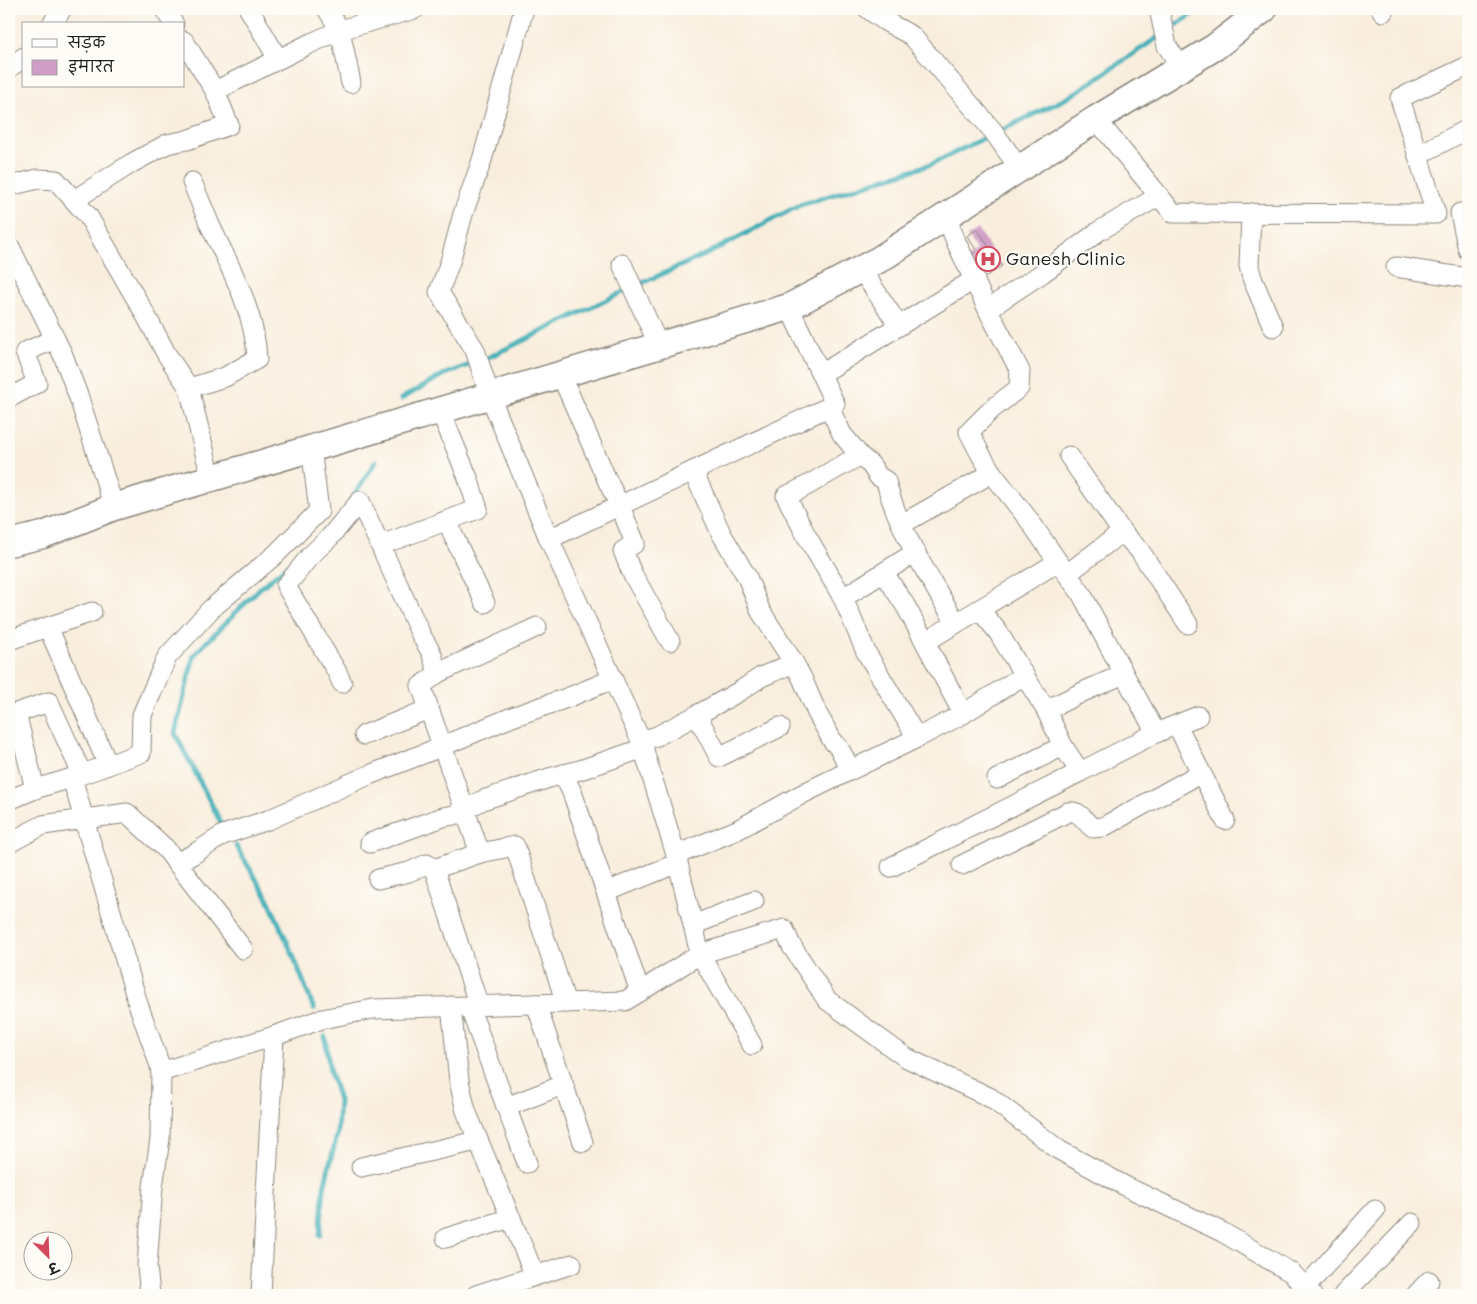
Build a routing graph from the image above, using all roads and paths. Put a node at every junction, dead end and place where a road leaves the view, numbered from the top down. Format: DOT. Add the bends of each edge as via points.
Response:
graph roads {
  1 [pos="62,9"];
  2 [pos="164,9"];
  3 [pos="249,9"];
  4 [pos="327,9"];
  5 [pos="415,9"];
  6 [pos="524,9"];
  7 [pos="868,9"];
  8 [pos="1159,9"];
  9 [pos="1264,9"];
  10 [pos="53,22"];
  11 [pos="173,22"];
  12 [pos="340,30"];
  13 [pos="185,43"];
  14 [pos="22,58"];
  15 [pos="278,59"];
  16 [pos="1468,66"];
  17 [pos="1181,67"];
  18 [pos="9,68"];
  19 [pos="350,83"];
  20 [pos="215,91"];
  21 [pos="1096,119"];
  22 [pos="1468,130"];
  23 [pos="1418,155"];
  24 [pos="1019,168"];
  25 [pos="192,182"];
  26 [pos="9,186"];
  27 [pos="1159,196"];
  28 [pos="74,200"];
  29 [pos="1251,213"];
  30 [pos="1464,213"];
  31 [pos="1436,214"];
  32 [pos="946,216"];
  33 [pos="9,245"];
  34 [pos="1468,250"];
  35 [pos="622,264"];
  36 [pos="1396,267"];
  37 [pos="862,268"];
  38 [pos="1468,278"];
  39 [pos="974,279"];
  40 [pos="789,307"];
  41 [pos="988,309"];
  42 [pos="899,326"];
  43 [pos="1273,327"];
  44 [pos="55,339"];
  45 [pos="659,346"];
  46 [pos="821,374"];
  47 [pos="561,376"];
  48 [pos="189,388"];
  49 [pos="490,396"];
  50 [pos="9,398"];
  51 [pos="828,407"];
  52 [pos="440,410"];
  53 [pos="310,448"];
  54 [pos="860,456"];
  55 [pos="1068,456"];
  56 [pos="693,471"];
  57 [pos="992,474"];
  58 [pos="211,478"];
  59 [pos="620,506"];
  60 [pos="114,507"];
  61 [pos="448,520"];
  62 [pos="902,524"];
  63 [pos="1122,532"];
  64 [pos="549,539"];
  65 [pos="9,543"];
  66 [pos="381,545"];
  67 [pos="916,552"];
  68 [pos="1062,568"];
  69 [pos="884,573"];
  70 [pos="843,598"];
  71 [pos="485,603"];
  72 [pos="980,610"];
  73 [pos="92,612"];
  74 [pos="956,623"];
  75 [pos="1188,624"];
  76 [pos="48,627"];
  77 [pos="537,628"];
  78 [pos="9,640"];
  79 [pos="670,641"];
  80 [pos="925,642"];
  81 [pos="794,663"];
  82 [pos="438,672"];
  83 [pos="1124,674"];
  84 [pos="1024,675"];
  85 [pos="613,679"];
  86 [pos="342,683"];
  87 [pos="429,709"];
  88 [pos="1046,710"];
  89 [pos="963,714"];
  90 [pos="697,715"];
  91 [pos="1198,716"];
  92 [pos="1177,724"];
  93 [pos="780,727"];
  94 [pos="1156,733"];
  95 [pos="364,735"];
  96 [pos="917,738"];
  97 [pos="643,745"];
  98 [pos="442,746"];
  99 [pos="1064,746"];
  100 [pos="108,765"];
  101 [pos="851,770"];
  102 [pos="1080,772"];
  103 [pos="1201,773"];
  104 [pos="563,774"];
  105 [pos="77,776"];
  106 [pos="997,779"];
  107 [pos="35,789"];
  108 [pos="9,800"];
  109 [pos="465,810"];
  110 [pos="84,819"];
  111 [pos="1225,820"];
  112 [pos="9,843"];
  113 [pos="370,843"];
  114 [pos="480,853"];
  115 [pos="677,859"];
  116 [pos="176,863"];
  117 [pos="962,865"];
  118 [pos="891,867"];
  119 [pos="434,869"];
  120 [pos="378,879"];
  121 [pos="606,892"];
  122 [pos="754,901"];
  123 [pos="693,925"];
  124 [pos="244,949"];
  125 [pos="700,954"];
  126 [pos="640,992"];
  127 [pos="566,1003"];
  128 [pos="536,1004"];
  129 [pos="466,1006"];
  130 [pos="274,1036"];
  131 [pos="752,1045"];
  132 [pos="161,1072"];
  133 [pos="564,1085"];
  134 [pos="506,1107"];
  135 [pos="478,1141"];
  136 [pos="583,1142"];
  137 [pos="527,1163"];
  138 [pos="361,1167"];
  139 [pos="1375,1210"];
  140 [pos="511,1218"];
  141 [pos="1412,1223"];
  142 [pos="446,1238"];
  143 [pos="572,1264"];
  144 [pos="535,1276"];
  145 [pos="1429,1281"];
  146 [pos="1308,1292"];
  147 [pos="150,1295"];
  148 [pos="261,1295"];
  149 [pos="476,1295"];
  150 [pos="1343,1295"];
  151 [pos="1416,1295"];
  1 -- 10 [label="street"];
  2 -- 11 [label="street"];
  3 -- 15 [label="street"];
  4 -- 12 [label="street"];
  5 -- 12 [label="street"];
  6 -- 49 [label="street" via="482,160 438,292 475,350"];
  7 -- 24 [label="street" via="912,36 993,131"];
  8 -- 17 [label="street" via="1167,46"];
  9 -- 17 [label="street" via="1215,47"];
  12 -- 15 [label="street"];
  12 -- 19 [label="street"];
  13 -- 20 [label="street"];
  14 -- 18 [label="street"];
  15 -- 20 [label="street"];
  16 -- 23 [label="street" via="1400,98"];
  17 -- 21 [label="street"];
  20 -- 28 [label="street" via="229,125 167,144"];
  21 -- 24 [label="street"];
  21 -- 27 [label="street"];
  22 -- 23 [label="street"];
  23 -- 31 [label="street"];
  24 -- 32 [label="street"];
  25 -- 48 [label="street" via="234,273 256,338 257,359 224,377"];
  26 -- 28 [label="street" via="38,179 56,180"];
  27 -- 29 [label="street" via="1173,213"];
  27 -- 41 [label="street" via="1098,231"];
  28 -- 48 [label="street" via="92,223 166,355"];
  29 -- 31 [label="street"];
  29 -- 43 [label="street" via="1250,272"];
  30 -- 31 [label="street"];
  30 -- 34 [label="street"];
  32 -- 37 [label="street"];
  32 -- 39 [label="street"];
  33 -- 44 [label="street"];
  35 -- 45 [label="street"];
  36 -- 38 [label="street"];
  37 -- 40 [label="street"];
  37 -- 42 [label="street"];
  39 -- 41 [label="street"];
  39 -- 42 [label="street"];
  40 -- 45 [label="street"];
  40 -- 46 [label="street"];
  41 -- 57 [label="street" via="1020,370 1019,388 969,432"];
  42 -- 46 [label="street"];
  44 -- 50 [label="street" via="25,352 37,384"];
  44 -- 60 [label="street" via="79,398"];
  45 -- 47 [label="street"];
  46 -- 51 [label="street" via="835,404"];
  47 -- 49 [label="street"];
  47 -- 59 [label="street"];
  48 -- 58 [label="street"];
  49 -- 52 [label="street"];
  49 -- 64 [label="street"];
  51 -- 54 [label="street" via="842,434"];
  51 -- 56 [label="street"];
  52 -- 53 [label="street"];
  52 -- 61 [label="street" via="478,509"];
  53 -- 58 [label="street"];
  53 -- 100 [label="street" via="320,511 276,554 211,609 167,657 142,715 141,753"];
  54 -- 62 [label="street" via="886,481"];
  54 -- 70 [label="street" via="786,496"];
  55 -- 63 [label="street"];
  56 -- 59 [label="street"];
  56 -- 81 [label="street" via="721,534 747,577 761,612"];
  57 -- 62 [label="street"];
  57 -- 68 [label="street" via="1030,520"];
  58 -- 60 [label="street"];
  59 -- 64 [label="street"];
  59 -- 79 [label="street" via="635,543 623,551"];
  60 -- 65 [label="street" via="42,535"];
  61 -- 66 [label="street"];
  61 -- 71 [label="street"];
  62 -- 67 [label="street"];
  63 -- 68 [label="street"];
  63 -- 75 [label="street" via="1140,551"];
  64 -- 85 [label="street"];
  66 -- 82 [label="street"];
  66 -- 86 [label="street" via="360,501 286,586"];
  67 -- 69 [label="street"];
  67 -- 74 [label="street"];
  68 -- 72 [label="street"];
  68 -- 83 [label="street" via="1085,600"];
  69 -- 70 [label="street"];
  69 -- 80 [label="street"];
  70 -- 96 [label="street" via="866,652"];
  72 -- 74 [label="street"];
  72 -- 84 [label="street" via="998,632"];
  73 -- 76 [label="street"];
  74 -- 80 [label="street"];
  76 -- 78 [label="street"];
  76 -- 100 [label="street"];
  77 -- 82 [label="street"];
  80 -- 89 [label="street"];
  81 -- 90 [label="street" via="761,677"];
  81 -- 101 [label="street" via="832,740"];
  82 -- 87 [label="street" via="421,686"];
  83 -- 88 [label="street"];
  83 -- 94 [label="street"];
  84 -- 88 [label="street"];
  84 -- 89 [label="street"];
  85 -- 97 [label="street"];
  85 -- 98 [label="street"];
  87 -- 95 [label="street"];
  87 -- 98 [label="street"];
  88 -- 99 [label="street"];
  89 -- 96 [label="street"];
  90 -- 93 [label="street" via="720,757"];
  90 -- 97 [label="street"];
  91 -- 92 [label="street"];
  92 -- 94 [label="street"];
  92 -- 103 [label="street"];
  94 -- 102 [label="street"];
  96 -- 101 [label="street"];
  97 -- 104 [label="street"];
  97 -- 115 [label="street"];
  98 -- 109 [label="street"];
  98 -- 116 [label="street" via="268,820 223,835"];
  99 -- 102 [label="street"];
  99 -- 106 [label="street"];
  100 -- 105 [label="street"];
  101 -- 115 [label="street"];
  102 -- 118 [label="street"];
  103 -- 111 [label="street"];
  103 -- 117 [label="street" via="1103,827 1093,828 1079,813 1068,812"];
  104 -- 109 [label="street" via="483,800"];
  104 -- 121 [label="street"];
  105 -- 107 [label="street"];
  105 -- 107 [label="street" via="49,702 16,713"];
  105 -- 110 [label="street"];
  107 -- 108 [label="street"];
  109 -- 113 [label="street"];
  109 -- 114 [label="street"];
  110 -- 112 [label="street" via="43,825"];
  110 -- 116 [label="street" via="127,813 166,849"];
  110 -- 132 [label="street"];
  114 -- 119 [label="street"];
  114 -- 127 [label="street" via="515,846"];
  115 -- 121 [label="street"];
  115 -- 123 [label="street"];
  116 -- 124 [label="street"];
  119 -- 120 [label="street" via="427,864"];
  119 -- 129 [label="street"];
  121 -- 126 [label="street"];
  122 -- 123 [label="street"];
  123 -- 125 [label="street"];
  125 -- 126 [label="street"];
  125 -- 131 [label="street"];
  125 -- 146 [label="street" via="784,929 827,1000 905,1057 991,1098 1059,1150 1222,1232 1292,1273"];
  126 -- 127 [label="street" via="625,1001"];
  127 -- 128 [label="street"];
  128 -- 129 [label="street"];
  128 -- 133 [label="street"];
  129 -- 130 [label="street" via="373,1009 322,1018"];
  129 -- 134 [label="street"];
  129 -- 135 [label="street" via="459,1081"];
  130 -- 132 [label="street"];
  130 -- 148 [label="street"];
  132 -- 147 [label="street" via="160,1139 147,1266"];
  133 -- 134 [label="street"];
  133 -- 136 [label="street"];
  134 -- 137 [label="street"];
  135 -- 138 [label="street"];
  135 -- 140 [label="street"];
  139 -- 146 [label="street"];
  140 -- 142 [label="street"];
  140 -- 144 [label="street"];
  141 -- 150 [label="street"];
  143 -- 144 [label="street"];
  144 -- 149 [label="street"];
  145 -- 151 [label="street"];
}
